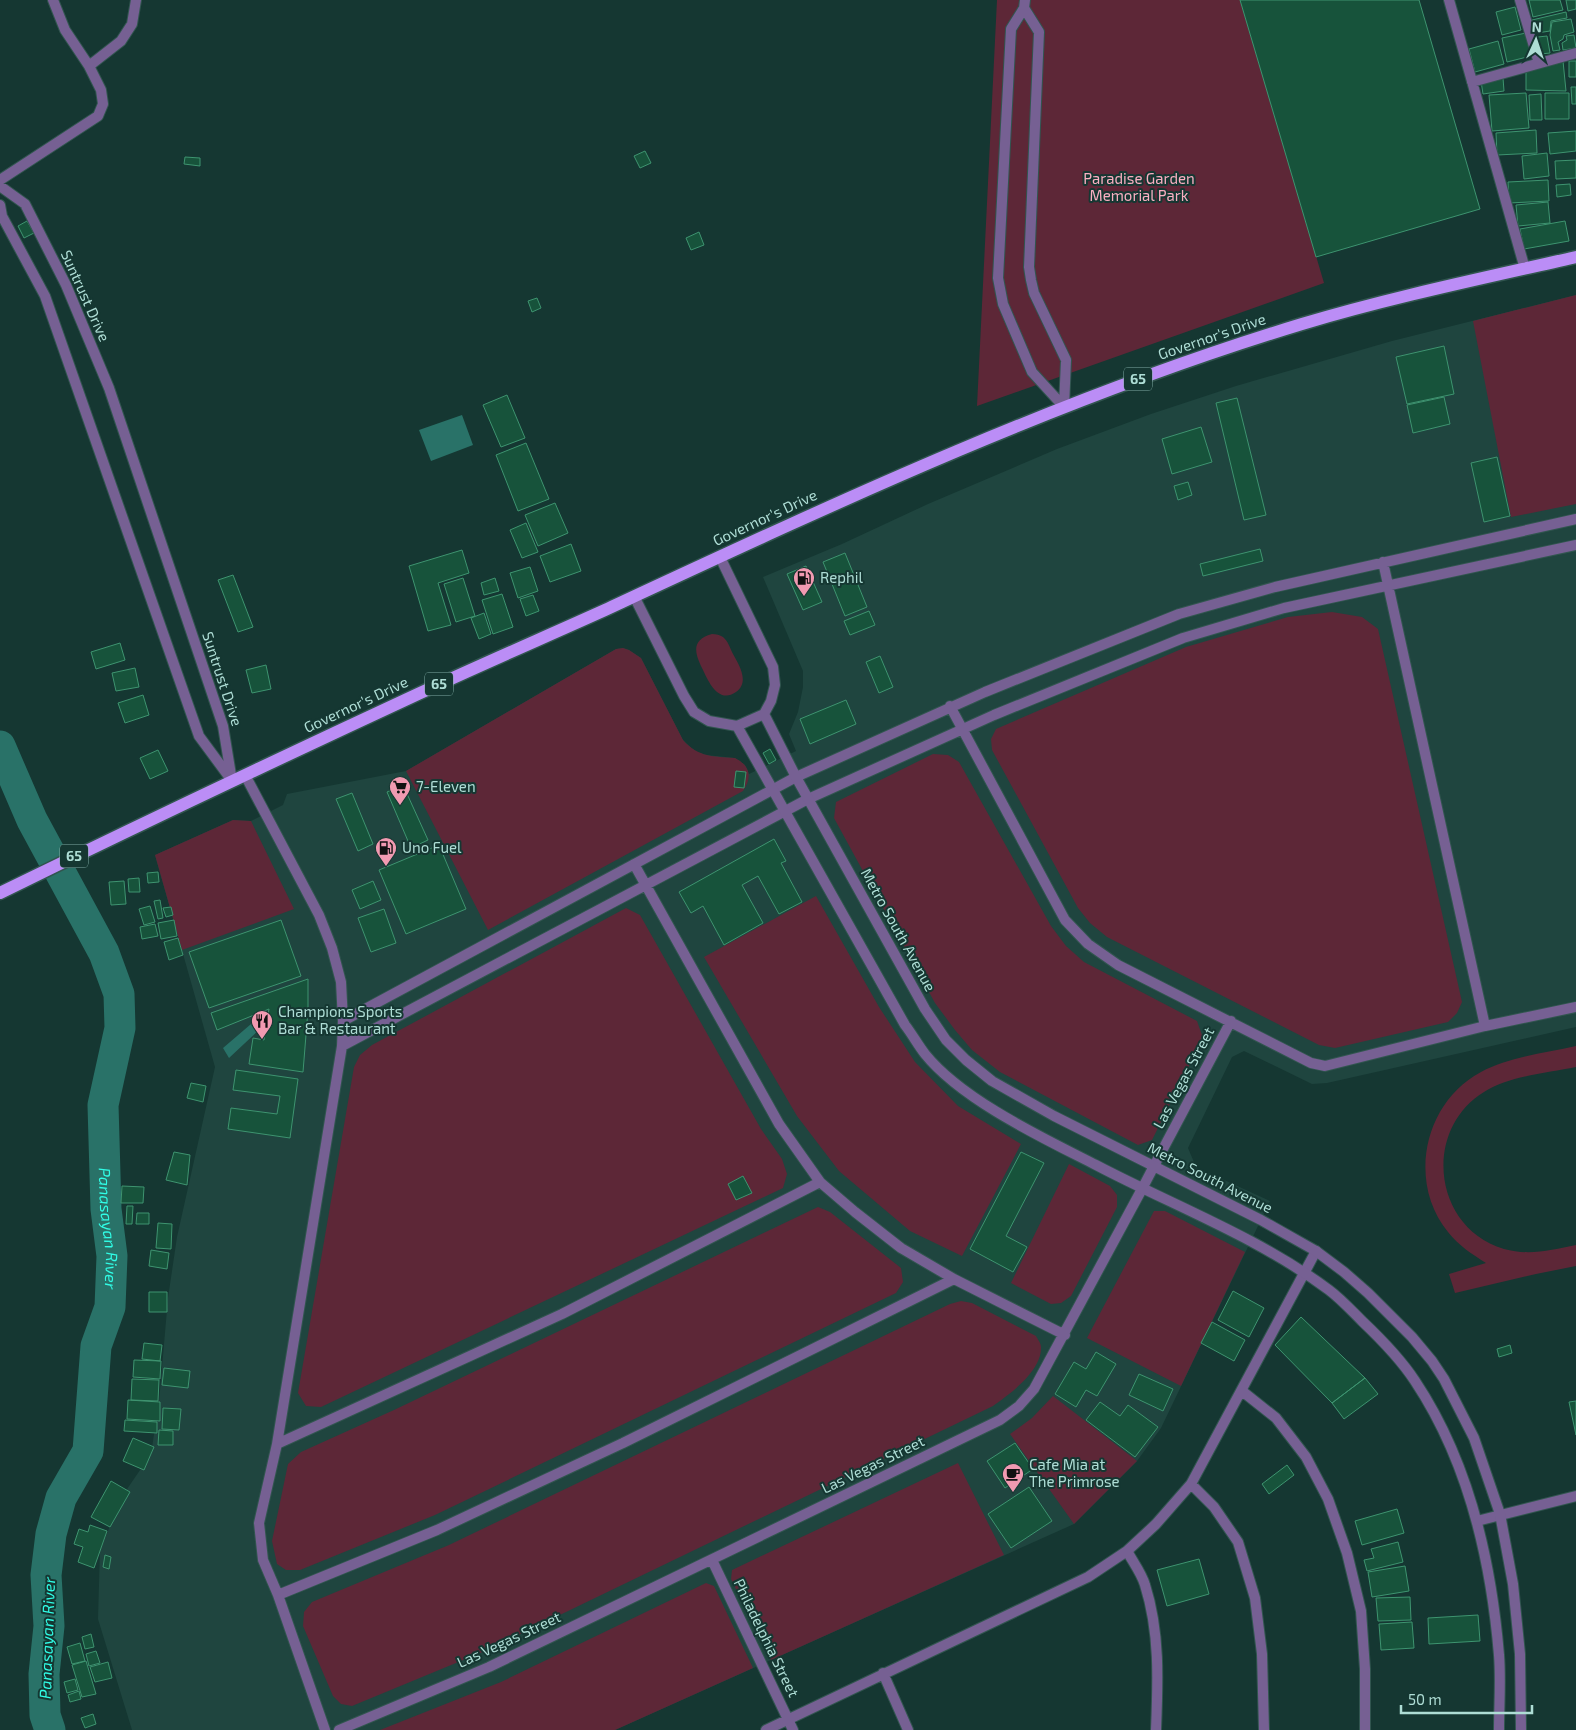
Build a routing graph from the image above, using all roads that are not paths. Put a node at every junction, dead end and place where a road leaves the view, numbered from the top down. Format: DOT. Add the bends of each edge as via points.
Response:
graph roads {
  1 [pos="52,0"];
  2 [pos="136,0"];
  3 [pos="1449,0"];
  4 [pos="1520,0"];
  5 [pos="1024,4"];
  6 [pos="1576,53"];
  7 [pos="1539,63"];
  8 [pos="89,66"];
  9 [pos="1472,82"];
  10 [pos="0,180"];
  11 [pos="0,186"];
  12 [pos="0,205"];
  13 [pos="1576,257"];
  14 [pos="1524,269"];
  15 [pos="1064,407"];
  16 [pos="1576,519"];
  17 [pos="1576,545"];
  18 [pos="720,557"];
  19 [pos="1383,562"];
  20 [pos="1388,586"];
  21 [pos="634,596"];
  22 [pos="950,706"];
  23 [pos="764,714"];
  24 [pos="738,726"];
  25 [pos="962,729"];
  26 [pos="245,775"];
  27 [pos="796,777"];
  28 [pos="232,781"];
  29 [pos="773,790"];
  30 [pos="808,799"];
  31 [pos="785,812"];
  32 [pos="634,864"];
  33 [pos="645,885"];
  34 [pos="0,892"];
  35 [pos="1576,1007"];
  36 [pos="343,1021"];
  37 [pos="1231,1021"];
  38 [pos="1485,1026"];
  39 [pos="342,1046"];
  40 [pos="1154,1166"];
  41 [pos="820,1182"];
  42 [pos="1142,1189"];
  43 [pos="1316,1251"];
  44 [pos="1304,1273"];
  45 [pos="954,1279"];
  46 [pos="1065,1335"];
  47 [pos="1242,1390"];
  48 [pos="278,1444"];
  49 [pos="1191,1484"];
  50 [pos="1576,1496"];
  51 [pos="1500,1514"];
  52 [pos="1477,1521"];
  53 [pos="1127,1551"];
  54 [pos="712,1560"];
  55 [pos="278,1594"];
  56 [pos="883,1673"];
  57 [pos="788,1719"];
  58 [pos="325,1730"];
  59 [pos="339,1730"];
  60 [pos="766,1730"];
  61 [pos="793,1730"];
  62 [pos="908,1730"];
  63 [pos="1156,1730"];
  64 [pos="1264,1730"];
  65 [pos="1365,1730"];
  66 [pos="1498,1730"];
  67 [pos="1521,1730"];
  1 -- 8 [label="street" via="65,30"];
  2 -- 8 [label="street" via="132,24 121,41"];
  3 -- 9 [label="street"];
  4 -- 7 [label="street"];
  5 -- 15 [label="street" via="1039,32 1030,280 1066,360"];
  5 -- 15 [label="street" via="1011,29 998,278 1003,304 1032,372"];
  6 -- 7 [label="street"];
  7 -- 9 [label="street"];
  8 -- 10 [label="street" via="101,90 103,104 98,116"];
  9 -- 14 [label="street"];
  11 -- 28 [label="street, Suntrust Drive" via="24,204 66,285 109,388 223,726"];
  12 -- 28 [label="street" via="2,216 45,296 199,736"];
  13 -- 14 [label="main road, Governor's Drive / 65"];
  14 -- 15 [label="main road, Governor's Drive / 65" via="1298,325"];
  15 -- 18 [label="main road, Governor's Drive / 65" via="908,471"];
  16 -- 19 [label="street"];
  17 -- 20 [label="street"];
  18 -- 21 [label="main road, Governor's Drive / 65"];
  18 -- 23 [label="street" via="773,667 775,685"];
  19 -- 20 [label="street"];
  19 -- 22 [label="street" via="1179,614"];
  20 -- 25 [label="street" via="1284,608 1183,638"];
  20 -- 38 [label="street"];
  21 -- 24 [label="street" via="694,712 709,721"];
  21 -- 26 [label="main road, Governor's Drive / 65"];
  22 -- 25 [label="street"];
  22 -- 27 [label="street"];
  23 -- 24 [label="street"];
  23 -- 27 [label="street, Metro South Avenue"];
  24 -- 29 [label="street"];
  25 -- 30 [label="street"];
  25 -- 37 [label="street" via="1065,920 1088,944 1118,965"];
  26 -- 28 [label="main road, Governor's Drive / 65"];
  26 -- 36 [label="street" via="319,915 341,982"];
  27 -- 29 [label="street"];
  27 -- 30 [label="street, Metro South Avenue"];
  28 -- 34 [label="main road, Governor's Drive / 65"];
  29 -- 31 [label="street"];
  29 -- 32 [label="street"];
  30 -- 31 [label="street"];
  30 -- 40 [label="street, Metro South Avenue" via="925,1009 946,1040 992,1081"];
  31 -- 33 [label="street"];
  31 -- 42 [label="street" via="905,1025 926,1055 979,1101"];
  32 -- 33 [label="street"];
  32 -- 36 [label="street"];
  33 -- 39 [label="street"];
  33 -- 41 [label="street" via="779,1124"];
  35 -- 38 [label="street"];
  36 -- 39 [label="street"];
  37 -- 38 [label="street" via="1311,1063 1325,1066"];
  37 -- 40 [label="street, Las Vegas Street"];
  39 -- 48 [label="street"];
  40 -- 42 [label="street, Las Vegas Street"];
  40 -- 43 [label="street, Metro South Avenue"];
  41 -- 45 [label="street" via="901,1248"];
  41 -- 48 [label="street" via="562,1314"];
  42 -- 44 [label="street" via="1251,1241"];
  42 -- 46 [label="street, Las Vegas Street"];
  43 -- 44 [label="street"];
  43 -- 51 [label="street, Metro South Avenue" via="1394,1317 1432,1361 1474,1438"];
  44 -- 47 [label="street"];
  44 -- 52 [label="street" via="1357,1316 1395,1354 1414,1380 1451,1446"];
  45 -- 46 [label="street"];
  45 -- 55 [label="street" via="623,1443 438,1530"];
  46 -- 54 [label="street, Las Vegas Street" via="1034,1389 1000,1420"];
  47 -- 49 [label="street"];
  47 -- 65 [label="street" via="1276,1418 1306,1457 1328,1499 1347,1553 1360,1611 1365,1669"];
  48 -- 55 [label="street" via="260,1523 264,1560"];
  49 -- 53 [label="street"];
  49 -- 64 [label="street" via="1214,1508 1238,1542 1255,1598 1262,1654"];
  50 -- 51 [label="street"];
  51 -- 52 [label="street"];
  51 -- 67 [label="street, Metro South Avenue" via="1513,1584 1519,1646"];
  52 -- 66 [label="street" via="1491,1590 1499,1657"];
  53 -- 56 [label="street" via="1088,1577"];
  53 -- 63 [label="street" via="1145,1583 1155,1626"];
  54 -- 57 [label="street, Philadelphia Street"];
  54 -- 59 [label="street, Las Vegas Street" via="489,1668"];
  55 -- 58 [label="street"];
  56 -- 57 [label="street"];
  56 -- 62 [label="street"];
  57 -- 60 [label="street"];
  57 -- 61 [label="street, Philadelphia Street"];
}
